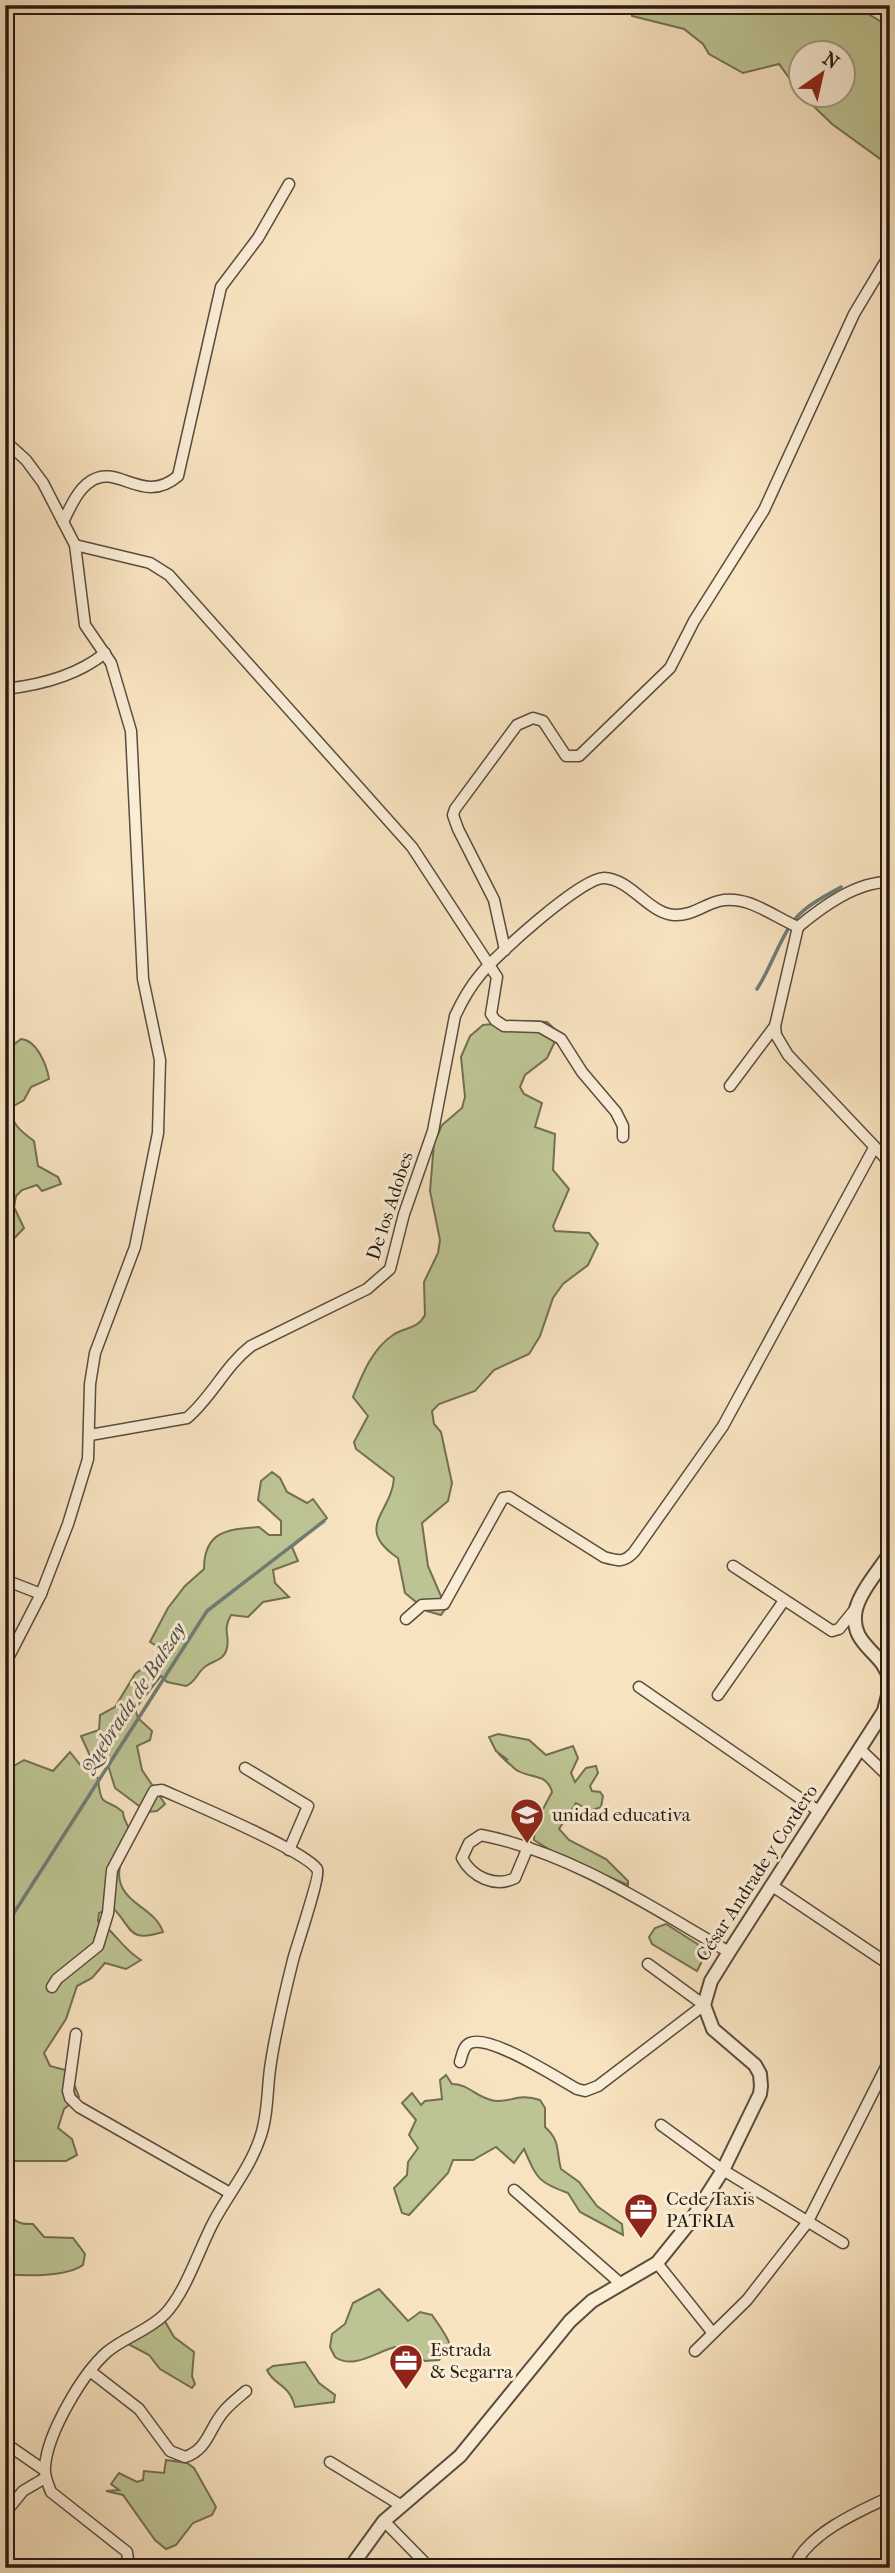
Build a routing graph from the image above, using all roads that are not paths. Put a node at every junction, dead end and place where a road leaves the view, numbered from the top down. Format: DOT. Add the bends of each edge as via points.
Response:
graph roads {
  1 [pos="289,184"];
  2 [pos="890,254"];
  3 [pos="5,441"];
  4 [pos="63,522"];
  5 [pos="75,545"];
  6 [pos="105,653"];
  7 [pos="5,689"];
  8 [pos="890,882"];
  9 [pos="796,926"];
  10 [pos="505,950"];
  11 [pos="489,965"];
  12 [pos="775,1026"];
  13 [pos="730,1086"];
  14 [pos="623,1137"];
  15 [pos="874,1148"];
  16 [pos="890,1163"];
  17 [pos="90,1434"];
  18 [pos="887,1561"];
  19 [pos="733,1566"];
  20 [pos="5,1580"];
  21 [pos="41,1594"];
  22 [pos="783,1602"];
  23 [pos="856,1608"];
  24 [pos="406,1619"];
  25 [pos="5,1664"];
  26 [pos="639,1687"];
  27 [pos="718,1695"];
  28 [pos="860,1749"];
  29 [pos="245,1768"];
  30 [pos="890,1778"];
  31 [pos="820,1812"];
  32 [pos="528,1847"];
  33 [pos="289,1850"];
  34 [pos="772,1885"];
  35 [pos="729,1952"];
  36 [pos="648,1964"];
  37 [pos="890,1965"];
  38 [pos="52,1987"];
  39 [pos="704,2005"];
  40 [pos="76,2034"];
  41 [pos="890,2059"];
  42 [pos="460,2062"];
  43 [pos="885,2078"];
  44 [pos="661,2125"];
  45 [pos="723,2170"];
  46 [pos="514,2190"];
  47 [pos="230,2193"];
  48 [pos="807,2223"];
  49 [pos="843,2243"];
  50 [pos="657,2263"];
  51 [pos="620,2283"];
  52 [pos="712,2332"];
  53 [pos="695,2351"];
  54 [pos="90,2371"];
  55 [pos="246,2390"];
  56 [pos="5,2443"];
  57 [pos="330,2462"];
  58 [pos="45,2474"];
  59 [pos="890,2497"];
  60 [pos="402,2506"];
  61 [pos="5,2513"];
  62 [pos="384,2521"];
  63 [pos="129,2568"];
  64 [pos="350,2568"];
  65 [pos="430,2568"];
  66 [pos="794,2568"];
  1 -- 4 [label="street" via="258,238 221,287 178,476 155,489 107,476 92,480 75,498"];
  2 -- 10 [label="street" via="854,314 764,510 664,677 579,756 570,758 562,752 543,720 517,725 455,809 458,829 494,900"];
  3 -- 4 [label="street" via="43,483"];
  4 -- 5 [label="street"];
  5 -- 6 [label="street" via="85,625"];
  5 -- 11 [label="street" via="150,563 169,575 412,847"];
  6 -- 7 [label="street" via="78,671"];
  6 -- 17 [label="street" via="131,731 143,979 160,1060 158,1133 135,1247 95,1353"];
  8 -- 9 [label="street" via="850,892"];
  9 -- 10 [label="street, De los Adobes" via="748,902 733,900 691,914 671,915 605,878 579,888"];
  9 -- 12 [label="street"];
  10 -- 11 [label="street, De los Adobes"];
  11 -- 14 [label="street" via="497,977 491,1014 495,1020 504,1026 540,1027 561,1039 616,1112"];
  11 -- 17 [label="street, De los Adobes" via="455,1016 433,1131 390,1269 367,1289 251,1346 234,1359 187,1418"];
  12 -- 13 [label="street"];
  12 -- 15 [label="street" via="788,1055"];
  15 -- 16 [label="street"];
  15 -- 24 [label="street" via="723,1426 634,1552 626,1560 604,1557 509,1497 503,1498 444,1604 422,1605"];
  17 -- 21 [label="street" via="88,1459"];
  18 -- 23 [label="street"];
  19 -- 22 [label="street"];
  20 -- 21 [label="street"];
  21 -- 25 [label="street"];
  22 -- 23 [label="street" via="832,1632"];
  22 -- 27 [label="street"];
  23 -- 28 [label="street, César Andrade y Cordero" via="860,1640 886,1669 890,1686 884,1710"];
  26 -- 31 [label="street"];
  28 -- 30 [label="street"];
  28 -- 31 [label="street, César Andrade y Cordero"];
  29 -- 33 [label="street" via="308,1806"];
  31 -- 34 [label="street, César Andrade y Cordero"];
  32 -- 32 [label="street" via="481,1835 468,1843 462,1857 473,1873 508,1881 515,1878"];
  32 -- 35 [label="street" via="594,1874"];
  33 -- 38 [label="street" via="162,1790 154,1791 112,1870 99,1946"];
  33 -- 47 [label="street" via="317,1869 319,1876 275,2036 262,2134"];
  34 -- 35 [label="street, César Andrade y Cordero"];
  34 -- 37 [label="street"];
  35 -- 39 [label="street, César Andrade y Cordero" via="711,1980"];
  36 -- 39 [label="street"];
  39 -- 42 [label="street" via="643,2054 585,2091 511,2052 480,2042 469,2043"];
  39 -- 45 [label="street" via="713,2029 755,2064 760,2074 760,2094"];
  40 -- 47 [label="street" via="70,2098"];
  41 -- 43 [label="street"];
  43 -- 48 [label="street"];
  44 -- 45 [label="street"];
  45 -- 48 [label="street"];
  45 -- 50 [label="street"];
  46 -- 51 [label="street"];
  47 -- 54 [label="street" via="176,2300 146,2329 108,2351"];
  48 -- 49 [label="street"];
  48 -- 52 [label="street" via="747,2300"];
  50 -- 51 [label="street"];
  50 -- 52 [label="street"];
  51 -- 60 [label="street" via="570,2321 460,2456"];
  52 -- 53 [label="street"];
  54 -- 55 [label="street" via="139,2409 170,2451 185,2457 206,2443 225,2410"];
  54 -- 58 [label="street" via="72,2397 46,2455"];
  56 -- 58 [label="street"];
  57 -- 60 [label="street"];
  58 -- 61 [label="street"];
  58 -- 63 [label="street" via="51,2492 127,2552"];
  59 -- 66 [label="street" via="812,2540"];
  60 -- 62 [label="street"];
  62 -- 64 [label="street"];
  62 -- 65 [label="street"];
}
